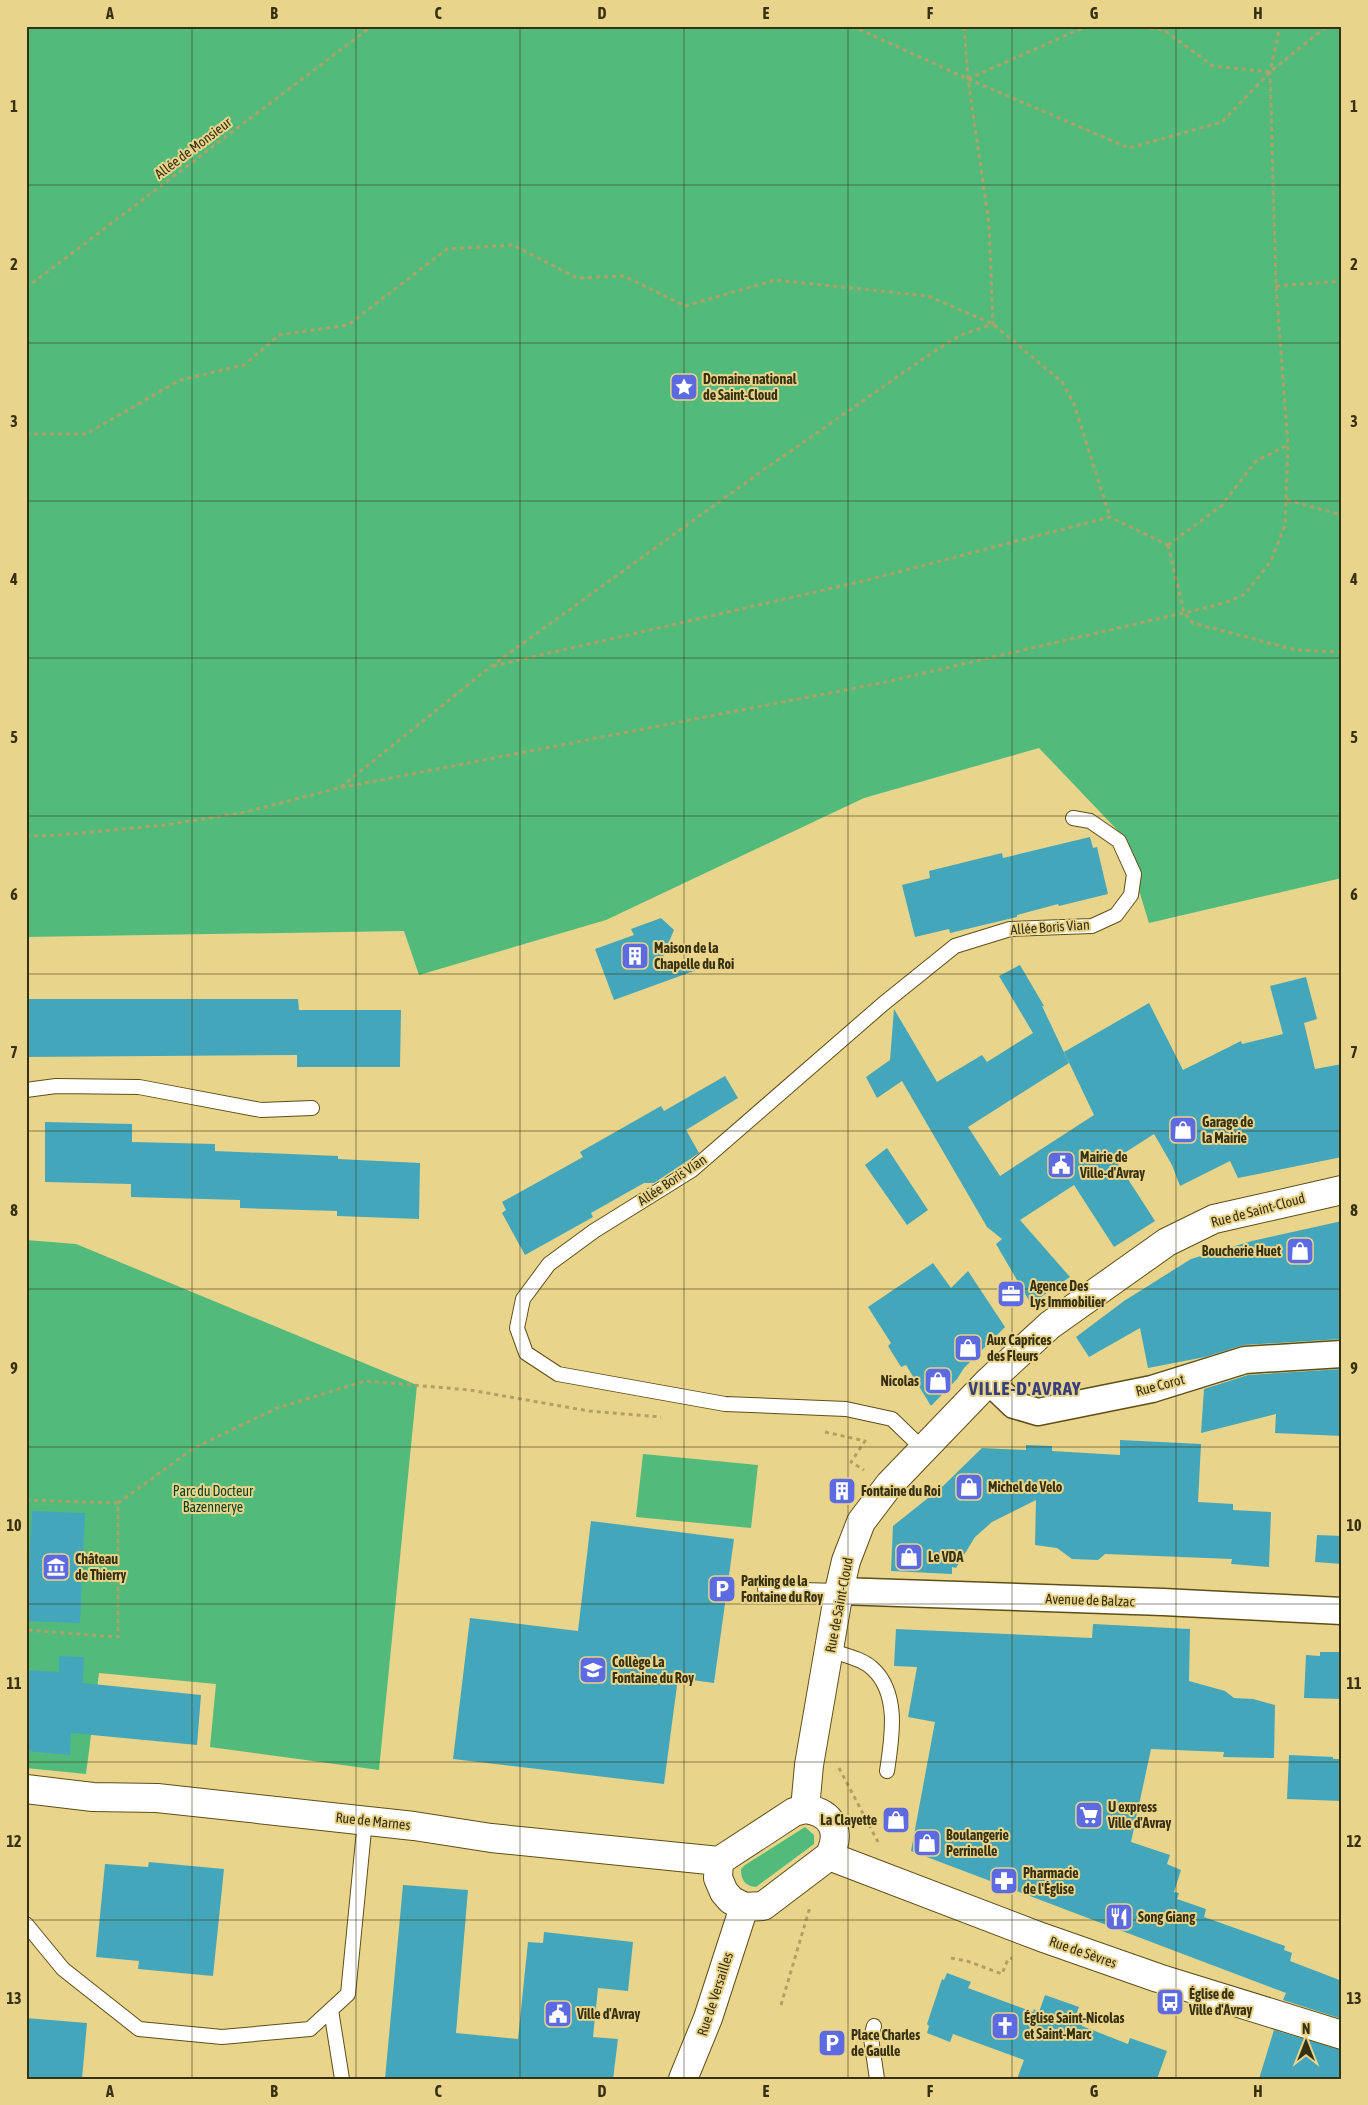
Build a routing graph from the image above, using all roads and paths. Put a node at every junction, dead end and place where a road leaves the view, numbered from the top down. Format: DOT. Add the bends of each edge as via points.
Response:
graph roads {
  1 [pos="372,26"];
  2 [pos="852,26"];
  3 [pos="964,26"];
  4 [pos="1087,26"];
  5 [pos="1134,26"];
  6 [pos="1280,26"];
  7 [pos="1327,26"];
  8 [pos="1270,72"];
  9 [pos="968,79"];
  10 [pos="1342,281"];
  11 [pos="1276,286"];
  12 [pos="26,288"];
  13 [pos="993,324"];
  14 [pos="26,434"];
  15 [pos="1288,444"];
  16 [pos="1288,500"];
  17 [pos="1342,515"];
  18 [pos="1110,517"];
  19 [pos="1168,545"];
  20 [pos="1184,613"];
  21 [pos="1342,652"];
  22 [pos="490,667"];
  23 [pos="339,788"];
  24 [pos="1073,818"];
  25 [pos="26,836"];
  26 [pos="26,1090"];
  27 [pos="312,1108"];
  28 [pos="1342,1190"];
  29 [pos="1342,1354"];
  30 [pos="989,1381"];
  31 [pos="665,1417"];
  32 [pos="818,1432"];
  33 [pos="923,1449"];
  34 [pos="851,1462"];
  35 [pos="26,1500"];
  36 [pos="118,1503"];
  37 [pos="764,1588"];
  38 [pos="839,1592"];
  39 [pos="1342,1611"];
  40 [pos="26,1630"];
  41 [pos="829,1650"];
  42 [pos="886,1771"];
  43 [pos="26,1789"];
  44 [pos="805,1809"];
  45 [pos="365,1820"];
  46 [pos="829,1856"];
  47 [pos="719,1860"];
  48 [pos="744,1907"];
  49 [pos="26,1924"];
  50 [pos="1016,1957"];
  51 [pos="951,1958"];
  52 [pos="331,2010"];
  53 [pos="874,2026"];
  54 [pos="1342,2035"];
  55 [pos="342,2079"];
  56 [pos="683,2079"];
  57 [pos="877,2079"];
  1 -- 12 [label="path, Allée de Monsieur"];
  2 -- 9 [label="path"];
  3 -- 9 [label="path"];
  4 -- 9 [label="path"];
  5 -- 8 [label="path" via="1164,30 1213,66"];
  6 -- 8 [label="path"];
  7 -- 8 [label="path"];
  8 -- 9 [label="path" via="1222,122 1129,148"];
  8 -- 11 [label="path"];
  9 -- 13 [label="path" via="990,224"];
  10 -- 11 [label="path"];
  11 -- 15 [label="path"];
  13 -- 14 [label="path" via="928,296 775,280 685,306 624,276 577,278 513,245 447,248 348,325 278,335 244,365 180,380 86,434"];
  13 -- 18 [label="path" via="1062,382 1074,404"];
  13 -- 22 [label="path" via="961,335 934,352 759,473"];
  15 -- 16 [label="path"];
  15 -- 19 [label="path" via="1256,461 1220,506"];
  16 -- 17 [label="path"];
  16 -- 20 [label="path" via="1285,525 1271,561 1245,594"];
  18 -- 19 [label="path"];
  18 -- 22 [label="path" via="854,584"];
  19 -- 20 [label="path"];
  20 -- 21 [label="path" via="1193,624 1239,637 1296,650"];
  20 -- 23 [label="path" via="881,683"];
  22 -- 23 [label="path"];
  23 -- 25 [label="path" via="241,813 184,822"];
  24 -- 33 [label="lane, Allée Boris Vian" via="1090,821 1119,841 1134,874 1131,895 1116,915 1092,926 1010,929 955,946 883,1004 692,1170 594,1231 549,1264 522,1299 517,1328 526,1353 558,1374 725,1404 846,1409 892,1419"];
  26 -- 27 [label="lane" via="56,1086 139,1087 261,1110"];
  28 -- 30 [label="main road, Rue de Saint-Cloud" via="1214,1220 1167,1242 1050,1325"];
  29 -- 30 [label="street, Rue Corot" via="1245,1360 1152,1389 1038,1412 1014,1405"];
  30 -- 33 [label="main road, Rue de Saint-Cloud"];
  31 -- 36 [label="path" via="589,1411 470,1390 365,1381 277,1408 194,1448"];
  32 -- 34 [label="path" via="865,1442"];
  33 -- 38 [label="main road, Rue de Saint-Cloud" via="889,1485 861,1522 846,1561"];
  35 -- 36 [label="path"];
  36 -- 40 [label="path" via="118,1636"];
  37 -- 38 [label="lane"];
  38 -- 39 [label="street, Avenue de Balzac"];
  38 -- 41 [label="main road, Rue de Saint-Cloud"];
  41 -- 42 [label="lane" via="871,1667 885,1683 892,1716"];
  41 -- 44 [label="main road, Rue de Saint-Cloud" via="809,1765"];
  43 -- 45 [label="main road, Rue de Marnes" via="93,1797 158,1798"];
  44 -- 46 [label="main road" via="816,1810 830,1819 836,1834"];
  44 -- 47 [label="main road" via="794,1812"];
  45 -- 47 [label="main road, Rue de Marnes" via="491,1838"];
  45 -- 52 [label="lane" via="348,1994"];
  46 -- 48 [label="main road" via="763,1906"];
  46 -- 54 [label="main road, Rue de Sèvres" via="1158,1978"];
  47 -- 48 [label="main road" via="718,1878 724,1892"];
  48 -- 56 [label="main road, Rue de Versailles" via="708,2018"];
  49 -- 52 [label="lane" via="63,1969 139,2029 222,2038 310,2029"];
  50 -- 51 [label="path" via="1008,1959 1002,1974 967,1960"];
  52 -- 55 [label="lane"];
  53 -- 57 [label="lane" via="871,2038"];
}
